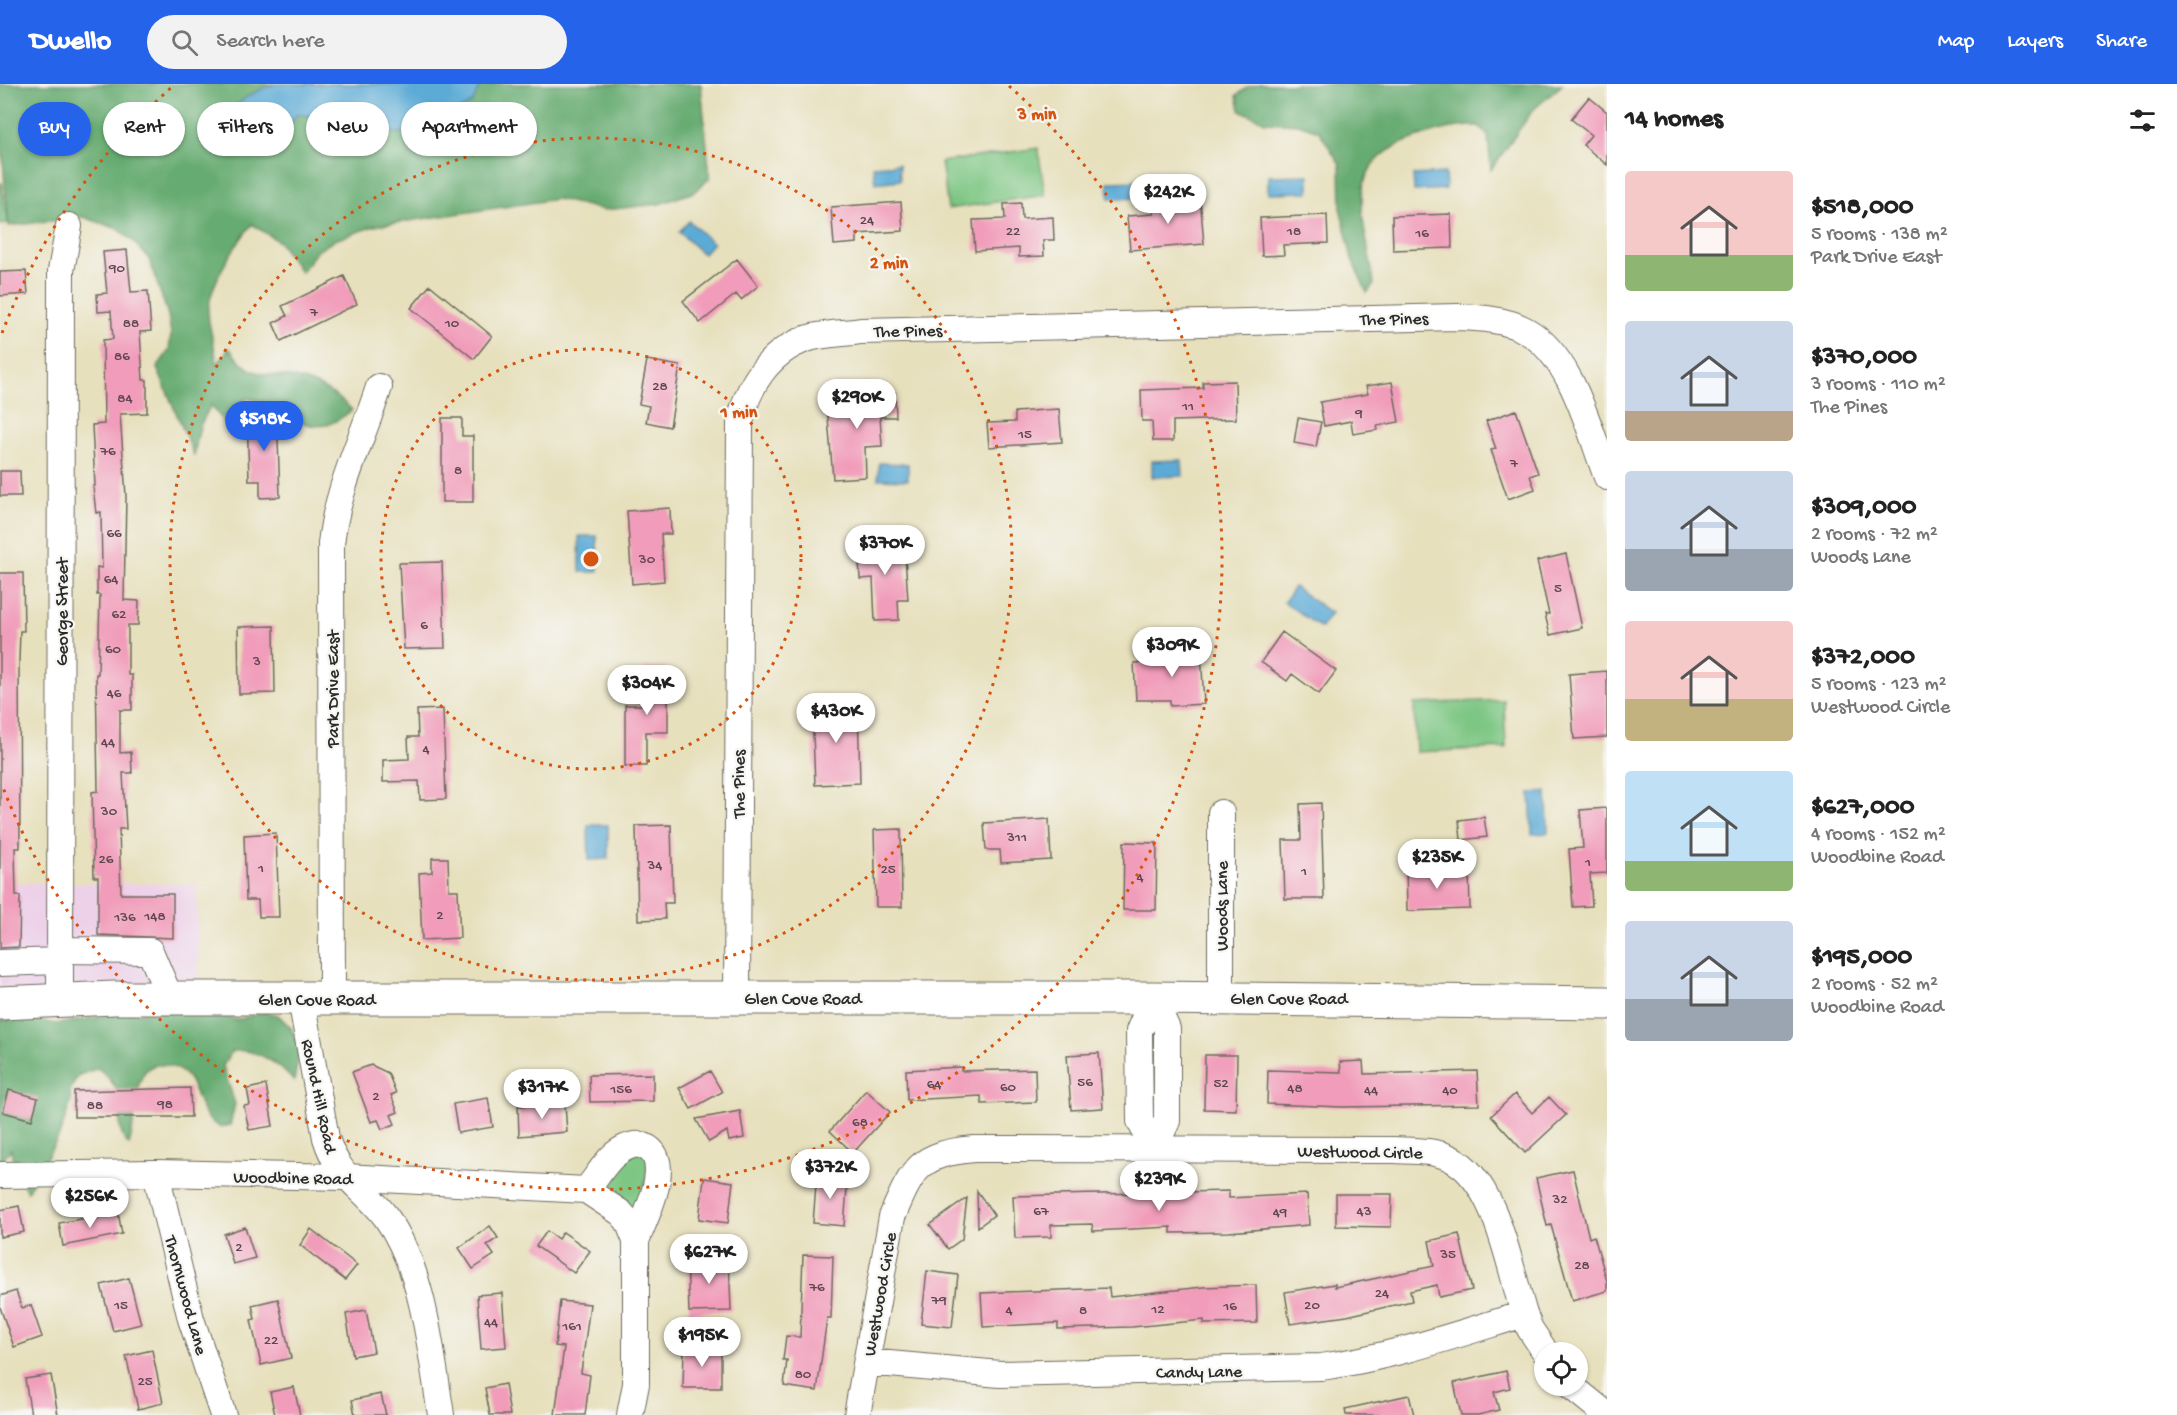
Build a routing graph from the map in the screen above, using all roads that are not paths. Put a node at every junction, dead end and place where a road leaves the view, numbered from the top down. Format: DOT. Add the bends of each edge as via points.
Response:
graph roads {
  1 [pos="69,226"];
  2 [pos="379,387"];
  3 [pos="1607,477"];
  4 [pos="1221,813"];
  5 [pos="60,956"];
  6 [pos="0,963"];
  7 [pos="170,998"];
  8 [pos="737,998"];
  9 [pos="1153,998"];
  10 [pos="1221,998"];
  11 [pos="317,999"];
  12 [pos="60,1000"];
  13 [pos="1607,1003"];
  14 [pos="0,1004"];
  15 [pos="1154,1149"];
  16 [pos="156,1173"];
  17 [pos="0,1175"];
  18 [pos="345,1176"];
  19 [pos="586,1190"];
  20 [pos="636,1241"];
  21 [pos="1524,1314"];
  22 [pos="1539,1342"];
  23 [pos="867,1362"];
  24 [pos="1583,1396"];
  25 [pos="223,1415"];
  26 [pos="441,1415"];
  27 [pos="630,1415"];
  28 [pos="857,1415"];
  29 [pos="1607,1415"];
  1 -- 5 [label="street, George Street" via="61,271"];
  2 -- 11 [label="street, Park Drive East" via="342,486 331,544"];
  3 -- 8 [label="street, The Pines" via="1567,374 1548,348 1525,330 1490,318 861,331 807,338 788,347 766,365 754,382 740,423"];
  4 -- 10 [label="street, Woods Lane"];
  5 -- 6 [label="street"];
  5 -- 7 [label="street" via="150,951"];
  5 -- 12 [label="street, George Street"];
  7 -- 11 [label="main road, Glen Cove Road"];
  7 -- 12 [label="main road, Glen Cove Road"];
  8 -- 9 [label="main road, Glen Cove Road"];
  8 -- 11 [label="main road, Glen Cove Road"];
  9 -- 10 [label="main road, Glen Cove Road"];
  9 -- 15 [label="street" via="1139,1031 1140,1121"];
  10 -- 13 [label="main road, Glen Cove Road"];
  11 -- 18 [label="street, Round Hill Road" via="326,1138 332,1158"];
  12 -- 14 [label="main road, Glen Cove Road"];
  15 -- 21 [label="street, Westwood Circle" via="1394,1150 1448,1157 1472,1173 1491,1205"];
  15 -- 23 [label="street, Westwood Circle" via="974,1149 943,1152 927,1160 905,1186 892,1217"];
  16 -- 17 [label="street, Woodbine Road"];
  16 -- 18 [label="street, Woodbine Road"];
  16 -- 25 [label="street, Thornwood Lane" via="191,1319"];
  18 -- 19 [label="street, Woodbine Road"];
  18 -- 26 [label="street, Round Hill Road" via="386,1217 406,1259 425,1319"];
  19 -- 20 [label="street, Woodbine Road" via="621,1213"];
  19 -- 20 [label="street, Woodbine Road" via="613,1156 638,1144 650,1149 656,1156 657,1187"];
  20 -- 27 [label="street, Woodbine Road" via="637,1356"];
  21 -- 22 [label="street, Westwood Circle"];
  21 -- 23 [label="street, Candy Lane" via="1403,1352 1321,1367 1000,1374"];
  23 -- 28 [label="street, Westwood Circle"];
  24 -- 29 [label="street"];
}
